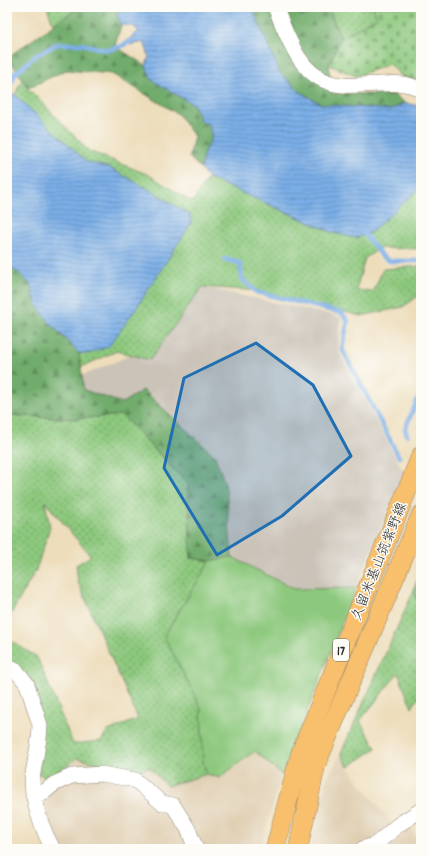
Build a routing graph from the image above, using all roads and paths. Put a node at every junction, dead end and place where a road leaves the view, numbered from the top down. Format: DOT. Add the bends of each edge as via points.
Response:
graph roads {
  1 [pos="275,7"];
  2 [pos="421,90"];
  3 [pos="421,456"];
  4 [pos="421,515"];
  5 [pos="7,668"];
  6 [pos="33,794"];
  7 [pos="421,810"];
  8 [pos="53,849"];
  9 [pos="196,849"];
  10 [pos="275,849"];
  11 [pos="298,849"];
  12 [pos="362,849"];
  1 -- 2 [label="street" via="297,56 311,73 328,82 346,85 403,83"];
  3 -- 10 [label="main road, 久留米基山筑紫野線 / 17" via="301,752"];
  4 -- 11 [label="main road, 久留米基山筑紫野線 / 17" via="316,764"];
  5 -- 6 [label="street" via="15,669 27,684 40,725 40,739 32,779"];
  6 -- 8 [label="street" via="44,834"];
  6 -- 9 [label="street" via="43,793 54,784 72,776 102,774 135,780 162,803 173,805"];
  7 -- 12 [label="street" via="376,844"];
}
